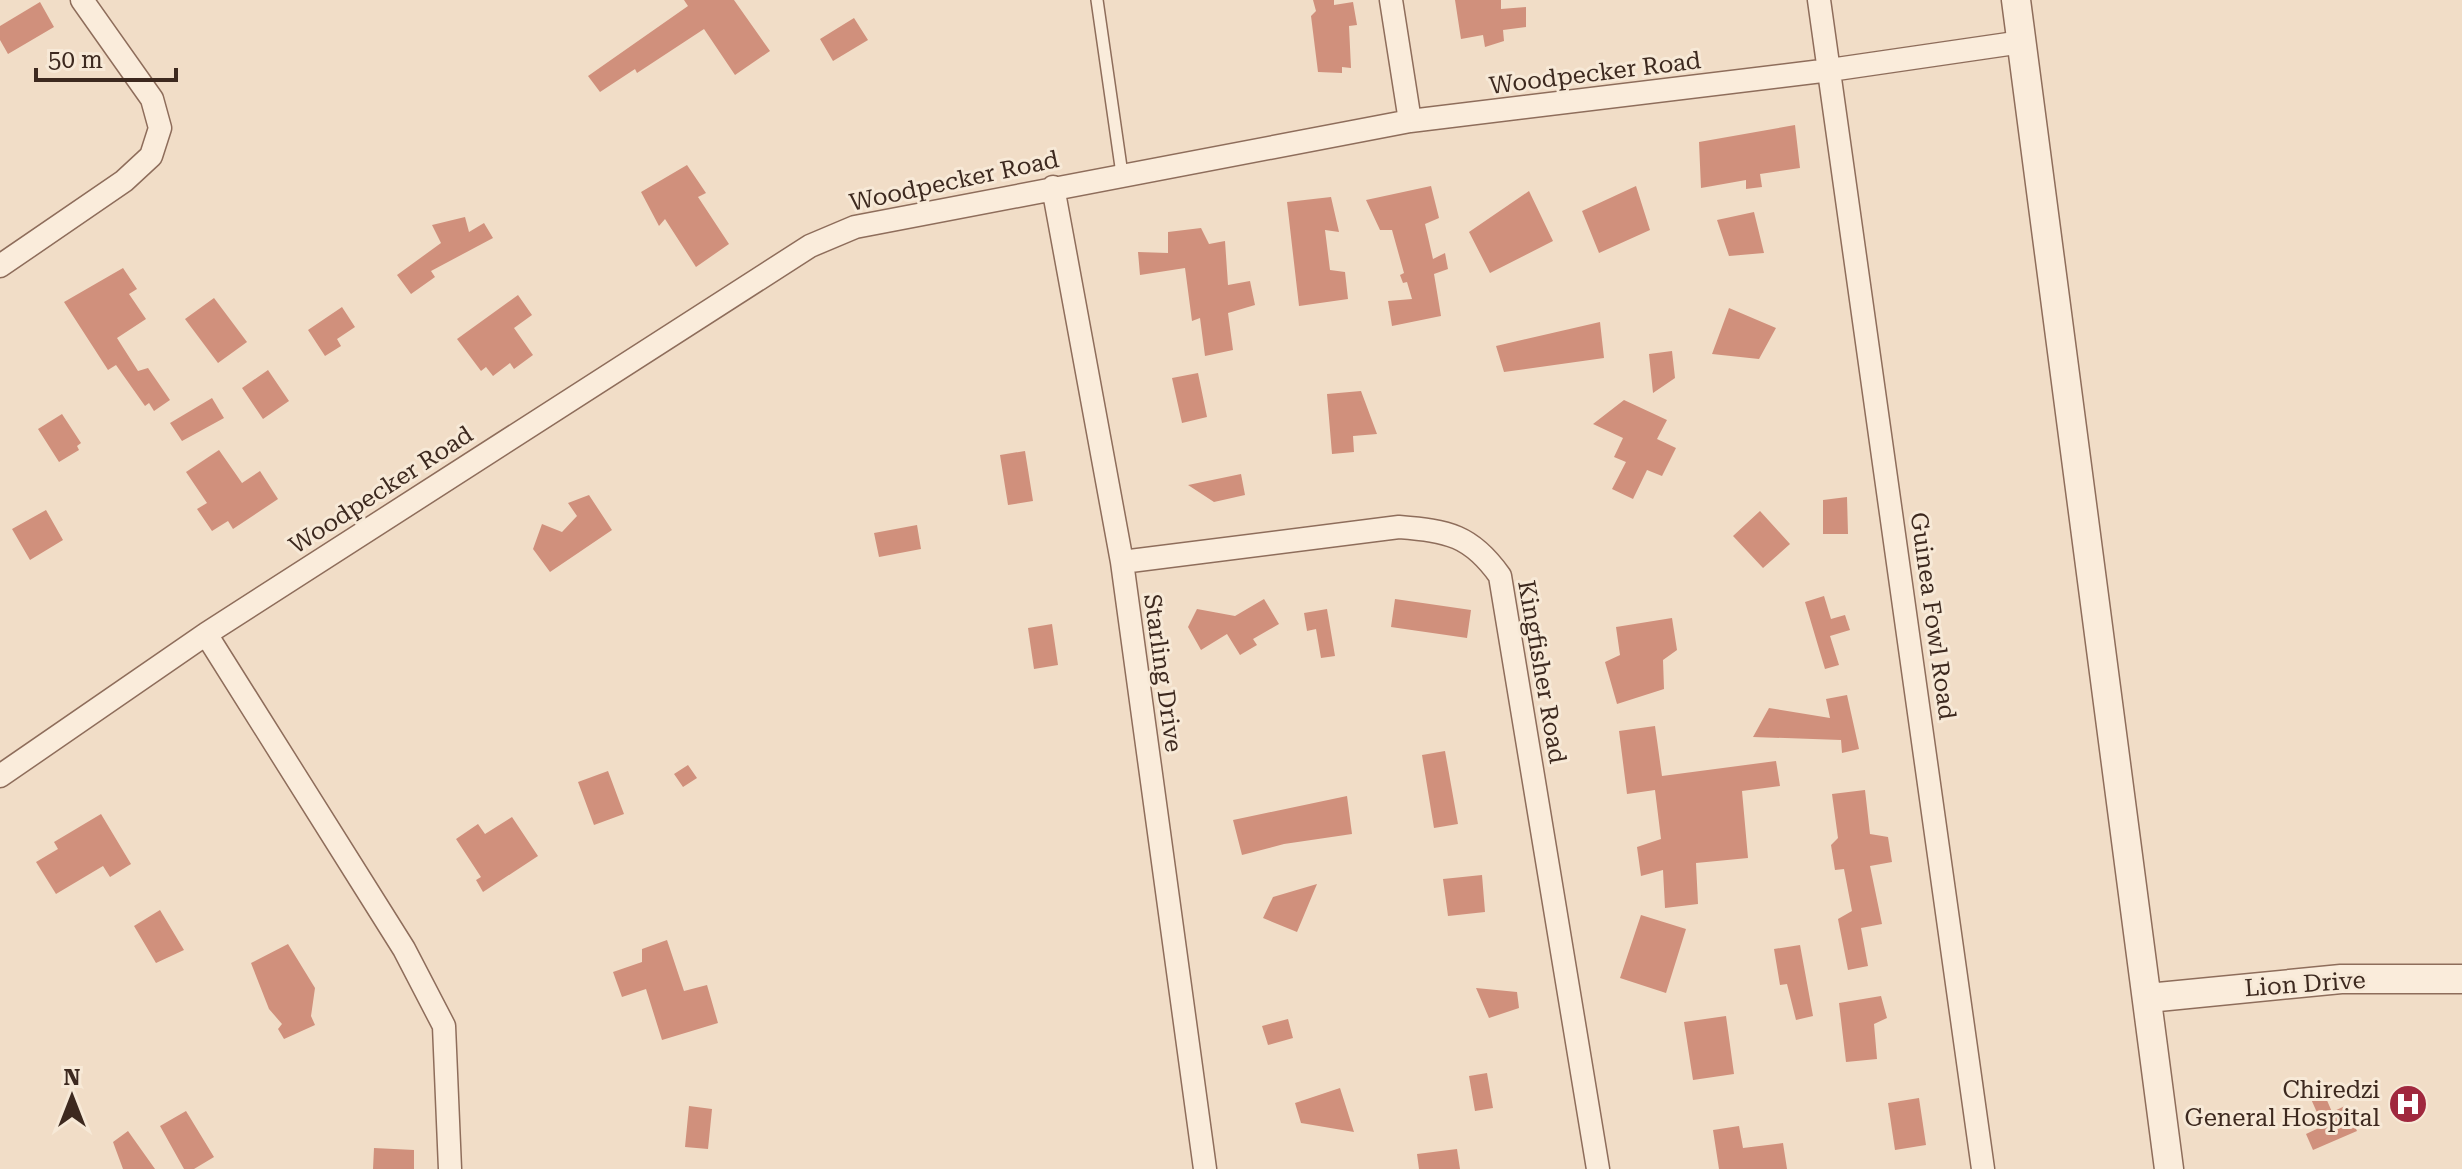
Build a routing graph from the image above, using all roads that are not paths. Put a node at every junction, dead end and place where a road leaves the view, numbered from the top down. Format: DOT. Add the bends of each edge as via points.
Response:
graph roads {
  1 [pos="82,0"];
  2 [pos="1097,0"];
  3 [pos="1391,0"];
  4 [pos="1819,0"];
  5 [pos="2016,0"];
  6 [pos="2022,42"];
  7 [pos="1830,70"];
  8 [pos="1410,121"];
  9 [pos="1122,174"];
  10 [pos="1053,187"];
  11 [pos="0,266"];
  12 [pos="1122,562"];
  13 [pos="206,634"];
  14 [pos="0,776"];
  15 [pos="2462,979"];
  16 [pos="2148,998"];
  17 [pos="450,1169"];
  18 [pos="1205,1169"];
  19 [pos="1598,1169"];
  20 [pos="1983,1169"];
  21 [pos="2169,1169"];
  1 -- 11 [label="street" via="152,99 160,128 151,156 124,181"];
  2 -- 9 [label="lane"];
  3 -- 8 [label="street"];
  4 -- 7 [label="street, Guinea Fowl Road"];
  5 -- 6 [label="street"];
  6 -- 7 [label="street, Woodpecker Road"];
  6 -- 16 [label="street"];
  7 -- 8 [label="street, Woodpecker Road"];
  7 -- 20 [label="street, Guinea Fowl Road"];
  8 -- 9 [label="street, Woodpecker Road"];
  9 -- 10 [label="street, Woodpecker Road"];
  10 -- 12 [label="street, Starling Drive"];
  10 -- 13 [label="street, Woodpecker Road" via="855,227 810,246"];
  12 -- 18 [label="street, Starling Drive"];
  12 -- 19 [label="street, Kingfisher Road" via="1399,527 1463,538 1484,553 1500,576"];
  13 -- 14 [label="street, Woodpecker Road"];
  13 -- 17 [label="street" via="404,949 444,1026"];
  15 -- 16 [label="street, Lion Drive" via="2341,979"];
  16 -- 21 [label="street"];
}
